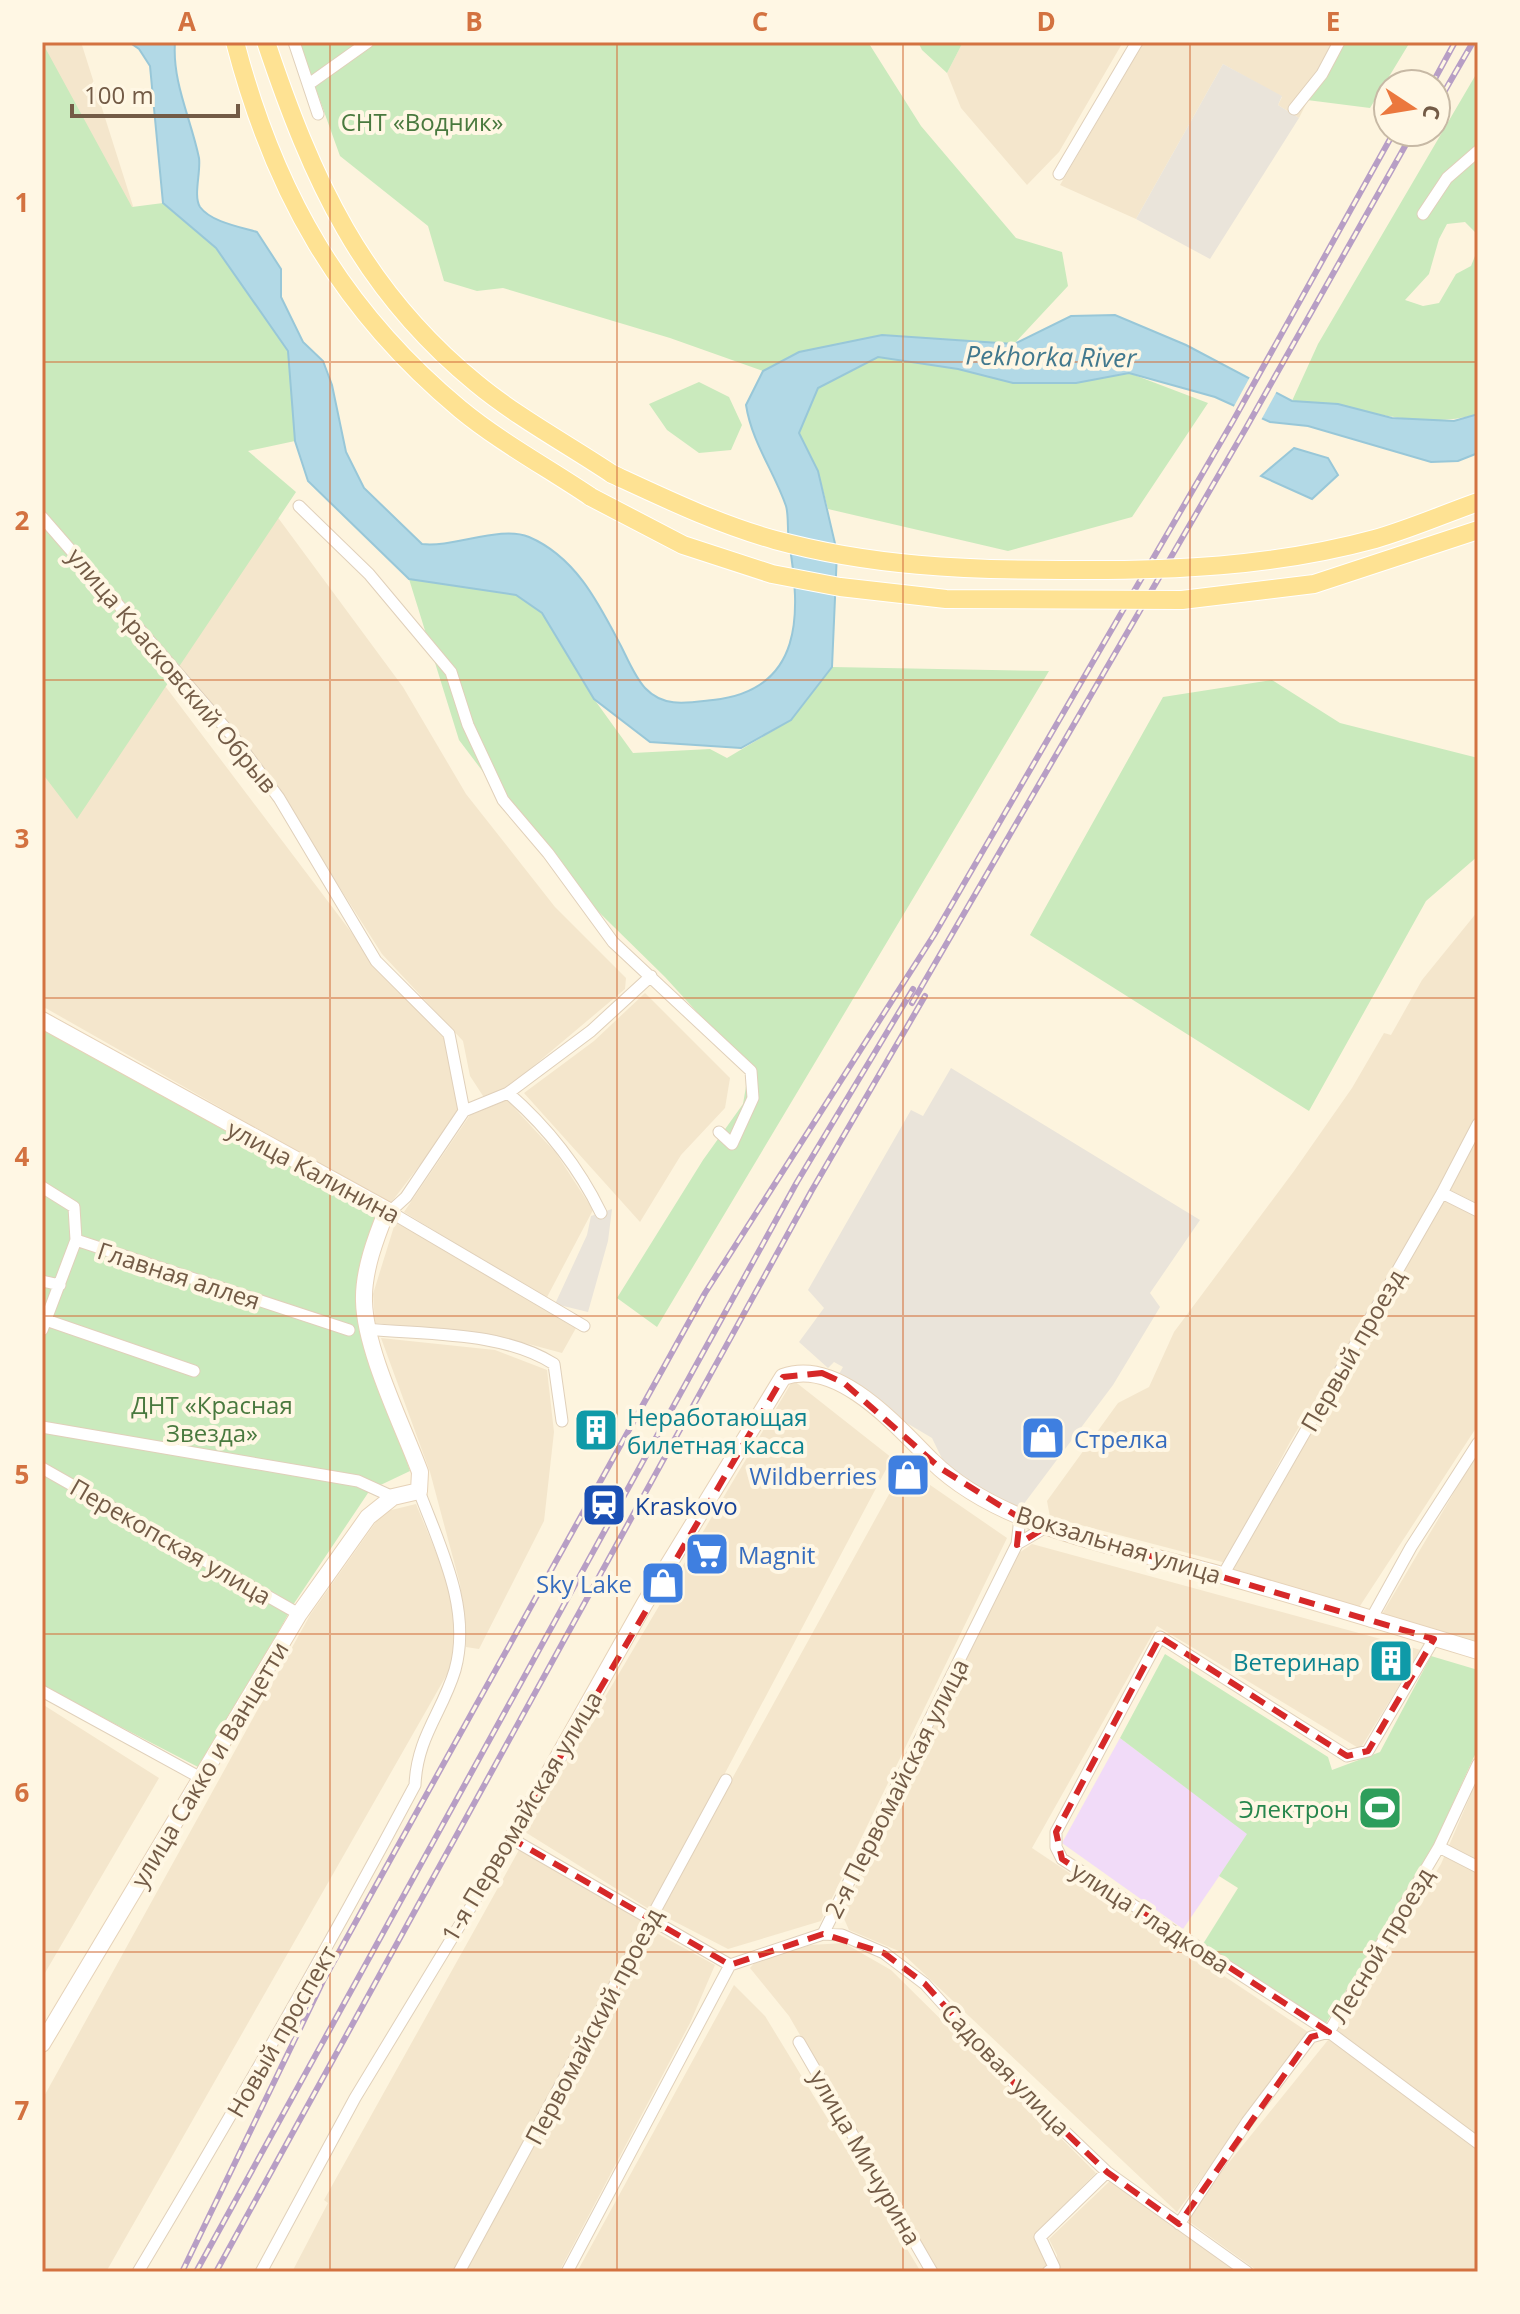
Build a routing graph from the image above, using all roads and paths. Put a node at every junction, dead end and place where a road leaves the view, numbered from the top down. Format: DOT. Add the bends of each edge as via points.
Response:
graph roads {
  1 [pos="235,42"];
  2 [pos="266,42"];
  3 [pos="294,42"];
  4 [pos="368,42"];
  5 [pos="1137,42"];
  6 [pos="1339,42"];
  7 [pos="309,84"];
  8 [pos="1294,109"];
  9 [pos="318,114"];
  10 [pos="1478,151"];
  11 [pos="1059,174"];
  12 [pos="1423,214"];
  13 [pos="1478,502"];
  14 [pos="299,506"];
  15 [pos="42,517"];
  16 [pos="1478,530"];
  17 [pos="651,976"];
  18 [pos="42,1020"];
  19 [pos="508,1093"];
  20 [pos="464,1111"];
  21 [pos="1478,1124"];
  22 [pos="719,1132"];
  23 [pos="42,1187"];
  24 [pos="1442,1193"];
  25 [pos="387,1210"];
  26 [pos="1478,1211"];
  27 [pos="601,1213"];
  28 [pos="76,1240"];
  29 [pos="42,1281"];
  30 [pos="60,1285"];
  31 [pos="44,1325"];
  32 [pos="584,1326"];
  33 [pos="367,1329"];
  34 [pos="349,1330"];
  35 [pos="194,1371"];
  36 [pos="796,1372"];
  37 [pos="562,1421"];
  38 [pos="42,1427"];
  39 [pos="1478,1443"];
  40 [pos="42,1468"];
  41 [pos="419,1491"];
  42 [pos="393,1497"];
  43 [pos="1020,1518"];
  44 [pos="1048,1526"];
  45 [pos="1017,1544"];
  46 [pos="1223,1575"];
  47 [pos="299,1614"];
  48 [pos="1370,1621"];
  49 [pos="1434,1639"];
  50 [pos="1478,1651"];
  51 [pos="42,1691"];
  52 [pos="1478,1764"];
  53 [pos="199,1777"];
  54 [pos="726,1780"];
  55 [pos="512,1839"];
  56 [pos="1439,1847"];
  57 [pos="1478,1867"];
  58 [pos="651,1918"];
  59 [pos="823,1934"];
  60 [pos="730,1965"];
  61 [pos="1329,2032"];
  62 [pos="799,2042"];
  63 [pos="42,2044"];
  64 [pos="1478,2143"];
  65 [pos="1107,2172"];
  66 [pos="1179,2224"];
  67 [pos="138,2272"];
  68 [pos="261,2272"];
  69 [pos="459,2272"];
  70 [pos="567,2272"];
  71 [pos="932,2272"];
  72 [pos="1048,2272"];
  73 [pos="1247,2272"];
  1 -- 16 [label="main road, bridge" via="280,180 323,257 379,330 461,410 591,497 683,545 772,574 946,599 1182,600 1314,584"];
  2 -- 13 [label="main road, bridge" via="292,120 336,219 407,320 477,384 612,474 700,516 847,557 952,570 1179,571 1375,539"];
  3 -- 7 [label="street"];
  4 -- 7 [label="street"];
  5 -- 11 [label="street"];
  6 -- 8 [label="street"];
  7 -- 9 [label="street"];
  10 -- 12 [label="street" via="1447,178"];
  14 -- 17 [label="street" via="369,574 451,672 468,725 503,800 613,942"];
  15 -- 20 [label="street, улица Красковский Обрыв" via="235,739 279,798 376,961 449,1034"];
  17 -- 19 [label="street" via="591,1031"];
  17 -- 22 [label="street" via="751,1071 753,1098 732,1144"];
  18 -- 25 [label="main road, улица Калинина"];
  19 -- 20 [label="street"];
  19 -- 27 [label="street" via="549,1135"];
  20 -- 25 [label="street" via="406,1197"];
  21 -- 24 [label="street, Первый проезд"];
  23 -- 28 [label="street, Главная аллея" via="74,1207"];
  24 -- 26 [label="street"];
  24 -- 46 [label="street, Первый проезд"];
  25 -- 32 [label="street, улица Калинина"];
  25 -- 33 [label="main road" via="368,1267 363,1298"];
  28 -- 30 [label="street"];
  28 -- 34 [label="street, Главная аллея"];
  29 -- 30 [label="street"];
  30 -- 31 [label="street"];
  31 -- 35 [label="street"];
  33 -- 37 [label="street" via="498,1343 545,1358 554,1364"];
  33 -- 41 [label="main road" via="420,1472"];
  36 -- 43 [label="main road, Вокзальная улица" via="822,1373 844,1383 940,1468"];
  36 -- 55 [label="main road, 1-я Первомайская улица" via="783,1377 645,1603"];
  38 -- 42 [label="street" via="358,1481"];
  39 -- 48 [label="street"];
  40 -- 47 [label="street, Перекопская улица"];
  41 -- 42 [label="main road"];
  41 -- 67 [label="street, Новый проспект" via="453,1582 460,1635 455,1670 416,1757 415,1785 321,1961"];
  42 -- 47 [label="main road, улица Сакко и Ванцетти" via="368,1517"];
  43 -- 44 [label="main road, Вокзальная улица"];
  43 -- 45 [label="street, 2-я Первомайская улица"];
  44 -- 45 [label="street"];
  44 -- 46 [label="main road, Вокзальная улица"];
  45 -- 59 [label="street, 2-я Первомайская улица"];
  46 -- 48 [label="main road, Вокзальная улица"];
  47 -- 53 [label="main road, улица Сакко и Ванцетти"];
  48 -- 49 [label="main road, Вокзальная улица"];
  49 -- 50 [label="main road, Вокзальная улица"];
  49 -- 61 [label="street, улица Гладкова" via="1368,1751 1347,1756 1160,1637 1056,1832 1062,1859"];
  51 -- 53 [label="street"];
  52 -- 56 [label="street, Лесной проезд"];
  53 -- 63 [label="main road, улица Сакко и Ванцетти"];
  54 -- 58 [label="street, Первомайский проезд"];
  55 -- 58 [label="street"];
  55 -- 68 [label="street, 1-я Первомайская улица" via="355,2098"];
  56 -- 57 [label="street"];
  56 -- 61 [label="street, Лесной проезд"];
  58 -- 60 [label="street"];
  58 -- 69 [label="street, Первомайский проезд"];
  59 -- 60 [label="street, 2-я Первомайская улица"];
  59 -- 65 [label="street, Садовая улица" via="842,1935 884,1953 925,1984 1015,2084"];
  60 -- 70 [label="street"];
  61 -- 64 [label="street, улица Гладкова"];
  61 -- 66 [label="street, Лесной проезд" via="1311,2037"];
  62 -- 71 [label="street, улица Мичурина"];
  65 -- 66 [label="street, Садовая улица"];
  65 -- 72 [label="street" via="1040,2237 1054,2267"];
  66 -- 73 [label="street, Садовая улица"];
}
